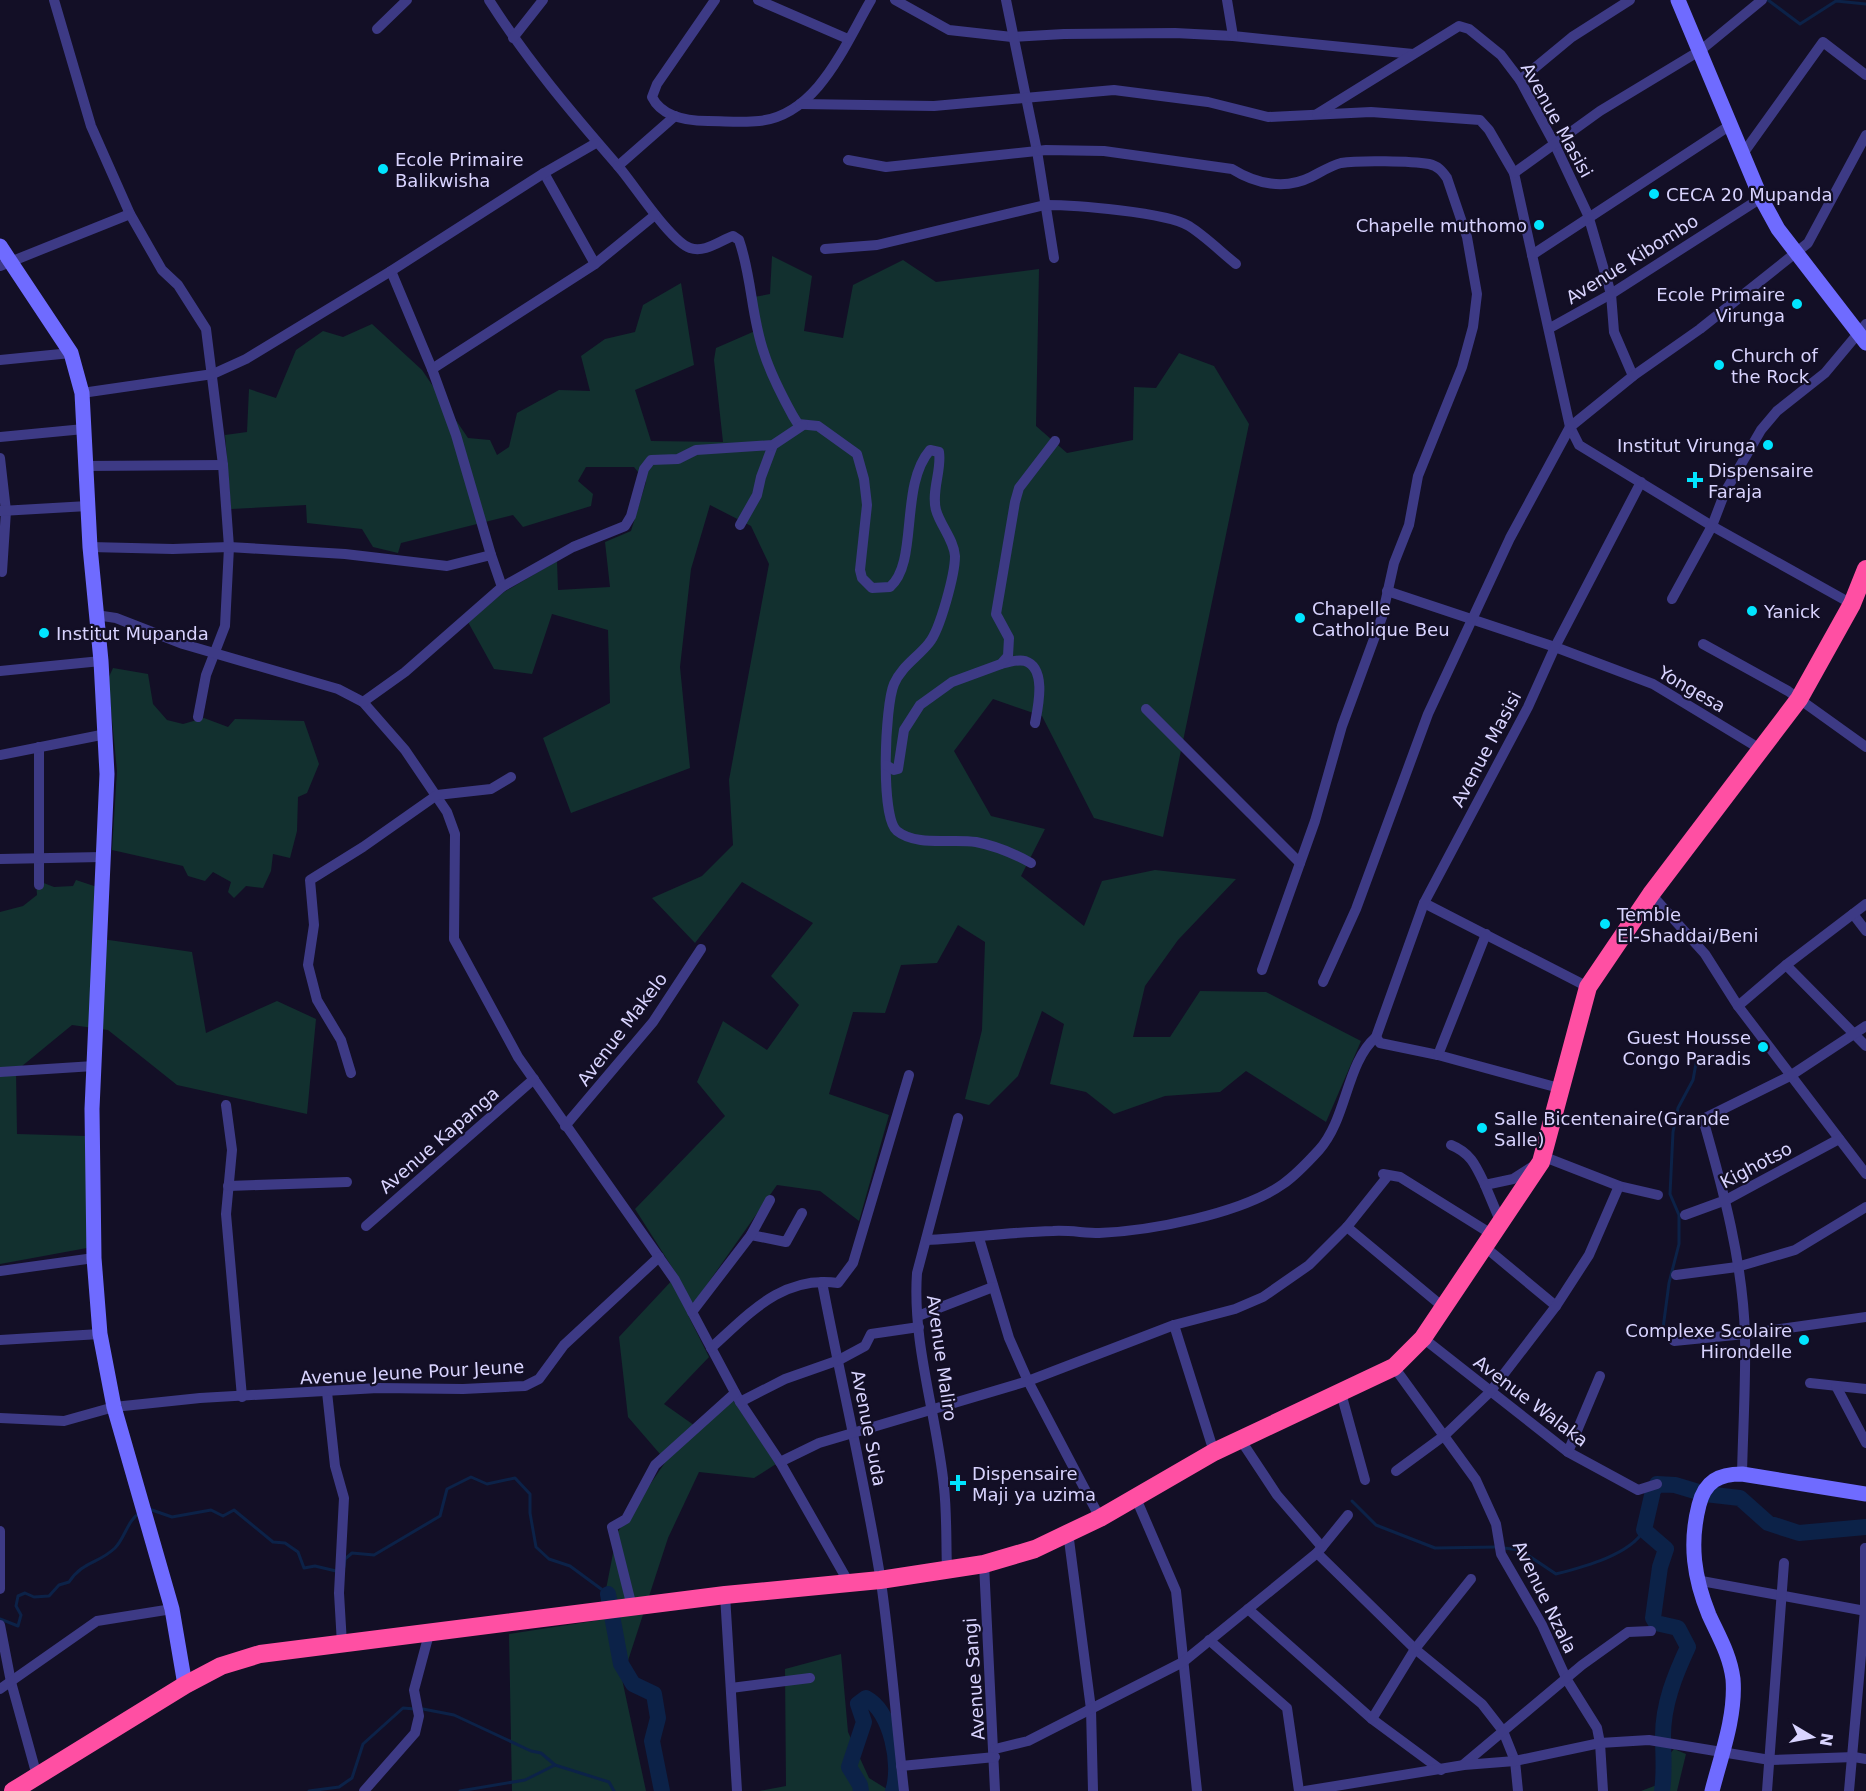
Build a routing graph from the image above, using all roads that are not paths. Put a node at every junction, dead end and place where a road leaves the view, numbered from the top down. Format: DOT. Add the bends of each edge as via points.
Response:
graph roads {
  1 [pos="54,0"];
  2 [pos="407,0"];
  3 [pos="489,0"];
  4 [pos="543,0"];
  5 [pos="714,0"];
  6 [pos="758,0"];
  7 [pos="871,0"];
  8 [pos="895,0"];
  9 [pos="1006,0"];
  10 [pos="1227,0"];
  11 [pos="1630,0"];
  12 [pos="1678,0"];
  13 [pos="1761,1"];
  14 [pos="376,29"];
  15 [pos="1233,36"];
  16 [pos="513,38"];
  17 [pos="1012,38"];
  18 [pos="848,39"];
  19 [pos="1701,50"];
  20 [pos="1413,54"];
  21 [pos="1866,75"];
  22 [pos="1520,80"];
  23 [pos="1026,96"];
  24 [pos="800,104"];
  25 [pos="1317,115"];
  26 [pos="675,116"];
  27 [pos="1729,126"];
  28 [pos="1866,135"];
  29 [pos="596,144"];
  30 [pos="1555,145"];
  31 [pos="1036,151"];
  32 [pos="1742,154"];
  33 [pos="848,160"];
  34 [pos="618,166"];
  35 [pos="544,172"];
  36 [pos="1514,172"];
  37 [pos="1761,198"];
  38 [pos="1046,205"];
  39 [pos="130,214"];
  40 [pos="655,215"];
  41 [pos="1588,215"];
  42 [pos="0,246"];
  43 [pos="825,249"];
  44 [pos="1797,254"];
  45 [pos="1532,255"];
  46 [pos="1054,258"];
  47 [pos="5,264"];
  48 [pos="595,264"];
  49 [pos="1236,264"];
  50 [pos="391,271"];
  51 [pos="1611,294"];
  52 [pos="1550,328"];
  53 [pos="1863,334"];
  54 [pos="71,353"];
  55 [pos="0,360"];
  56 [pos="432,369"];
  57 [pos="213,374"];
  58 [pos="1633,376"];
  59 [pos="82,393"];
  60 [pos="803,425"];
  61 [pos="1570,427"];
  62 [pos="84,429"];
  63 [pos="0,437"];
  64 [pos="1055,441"];
  65 [pos="773,445"];
  66 [pos="0,458"];
  67 [pos="223,465"];
  68 [pos="86,466"];
  69 [pos="1641,482"];
  70 [pos="88,506"];
  71 [pos="3,511"];
  72 [pos="740,525"];
  73 [pos="1712,526"];
  74 [pos="90,547"];
  75 [pos="230,547"];
  76 [pos="491,555"];
  77 [pos="1866,569"];
  78 [pos="2,572"];
  79 [pos="502,587"];
  80 [pos="1387,591"];
  81 [pos="1672,599"];
  82 [pos="1852,604"];
  83 [pos="96,615"];
  84 [pos="1472,618"];
  85 [pos="1703,644"];
  86 [pos="1556,647"];
  87 [pos="217,652"];
  88 [pos="101,661"];
  89 [pos="1001,664"];
  90 [pos="0,671"];
  91 [pos="1798,699"];
  92 [pos="363,702"];
  93 [pos="1146,709"];
  94 [pos="198,717"];
  95 [pos="1035,723"];
  96 [pos="106,734"];
  97 [pos="39,747"];
  98 [pos="1866,747"];
  99 [pos="1762,750"];
  100 [pos="0,755"];
  101 [pos="886,765"];
  102 [pos="512,777"];
  103 [pos="437,795"];
  104 [pos="39,857"];
  105 [pos="102,857"];
  106 [pos="0,859"];
  107 [pos="1031,863"];
  108 [pos="1300,863"];
  109 [pos="39,885"];
  110 [pos="1651,894"];
  111 [pos="1424,903"];
  112 [pos="1866,904"];
  113 [pos="1853,914"];
  114 [pos="1866,931"];
  115 [pos="1485,934"];
  116 [pos="701,948"];
  117 [pos="1786,965"];
  118 [pos="1262,970"];
  119 [pos="1323,982"];
  120 [pos="1588,987"];
  121 [pos="1738,1006"];
  122 [pos="1866,1026"];
  123 [pos="1856,1034"];
  124 [pos="1376,1037"];
  125 [pos="1866,1047"];
  126 [pos="1438,1055"];
  127 [pos="94,1066"];
  128 [pos="0,1072"];
  129 [pos="351,1073"];
  130 [pos="909,1075"];
  131 [pos="1790,1076"];
  132 [pos="534,1079"];
  133 [pos="1559,1088"];
  134 [pos="226,1105"];
  135 [pos="958,1118"];
  136 [pos="565,1126"];
  137 [pos="1839,1139"];
  138 [pos="1451,1145"];
  139 [pos="1542,1159"];
  140 [pos="1866,1174"];
  141 [pos="347,1182"];
  142 [pos="1485,1185"];
  143 [pos="228,1186"];
  144 [pos="1619,1186"];
  145 [pos="1658,1195"];
  146 [pos="770,1200"];
  147 [pos="1726,1200"];
  148 [pos="1866,1207"];
  149 [pos="802,1213"];
  150 [pos="1685,1215"];
  151 [pos="366,1226"];
  152 [pos="1347,1227"];
  153 [pos="751,1235"];
  154 [pos="1493,1236"];
  155 [pos="980,1238"];
  156 [pos="926,1240"];
  157 [pos="659,1257"];
  158 [pos="94,1258"];
  159 [pos="1737,1267"];
  160 [pos="0,1271"];
  161 [pos="1676,1275"];
  162 [pos="822,1282"];
  163 [pos="993,1287"];
  164 [pos="1556,1306"];
  165 [pos="1443,1307"];
  166 [pos="692,1312"];
  167 [pos="1866,1317"];
  168 [pos="918,1321"];
  169 [pos="1174,1325"];
  170 [pos="100,1334"];
  171 [pos="1745,1334"];
  172 [pos="1423,1338"];
  173 [pos="0,1340"];
  174 [pos="1674,1341"];
  175 [pos="711,1348"];
  176 [pos="839,1360"];
  177 [pos="1394,1366"];
  178 [pos="1600,1376"];
  179 [pos="1028,1381"];
  180 [pos="1810,1383"];
  181 [pos="1836,1386"];
  182 [pos="1866,1389"];
  183 [pos="327,1392"];
  184 [pos="1490,1392"];
  185 [pos="1341,1393"];
  186 [pos="242,1397"];
  187 [pos="738,1397"];
  188 [pos="114,1407"];
  189 [pos="932,1407"];
  190 [pos="0,1418"];
  191 [pos="854,1432"];
  192 [pos="1445,1435"];
  193 [pos="1240,1439"];
  194 [pos="1866,1443"];
  195 [pos="1214,1452"];
  196 [pos="1568,1452"];
  197 [pos="780,1462"];
  198 [pos="1396,1471"];
  199 [pos="1742,1474"];
  200 [pos="1365,1480"];
  201 [pos="1657,1484"];
  202 [pos="1866,1494"];
  203 [pos="1135,1496"];
  204 [pos="1348,1515"];
  205 [pos="1100,1518"];
  206 [pos="0,1531"];
  207 [pos="1068,1533"];
  208 [pos="1865,1548"];
  209 [pos="1319,1550"];
  210 [pos="1784,1563"];
  211 [pos="984,1564"];
  212 [pos="947,1570"];
  213 [pos="1865,1576"];
  214 [pos="1471,1579"];
  215 [pos="880,1580"];
  216 [pos="1696,1580"];
  217 [pos="849,1583"];
  218 [pos="0,1589"];
  219 [pos="725,1595"];
  220 [pos="1781,1597"];
  221 [pos="172,1609"];
  222 [pos="1248,1609"];
  223 [pos="621,1610"];
  224 [pos="1865,1610"];
  225 [pos="0,1625"];
  226 [pos="1651,1631"];
  227 [pos="429,1634"];
  228 [pos="1209,1640"];
  229 [pos="342,1644"];
  230 [pos="1415,1649"];
  231 [pos="1183,1662"];
  232 [pos="810,1678"];
  233 [pos="1567,1680"];
  234 [pos="10,1682"];
  235 [pos="185,1685"];
  236 [pos="731,1688"];
  237 [pos="0,1689"];
  238 [pos="1091,1709"];
  239 [pos="1372,1719"];
  240 [pos="1503,1731"];
  241 [pos="1600,1743"];
  242 [pos="1722,1751"];
  243 [pos="995,1753"];
  244 [pos="1854,1757"];
  245 [pos="1866,1759"];
  246 [pos="1770,1760"];
  247 [pos="1515,1761"];
  248 [pos="1464,1765"];
  249 [pos="901,1766"];
  250 [pos="1441,1770"];
  251 [pos="37,1776"];
  252 [pos="1332,1790"];
  253 [pos="13,1791"];
  254 [pos="364,1791"];
  255 [pos="737,1791"];
  256 [pos="904,1791"];
  257 [pos="995,1791"];
  258 [pos="1093,1791"];
  259 [pos="1197,1791"];
  260 [pos="1299,1791"];
  261 [pos="1305,1791"];
  262 [pos="1518,1791"];
  263 [pos="1603,1791"];
  264 [pos="1712,1791"];
  265 [pos="1767,1791"];
  266 [pos="1849,1791"];
  1 -- 39 [label="street" via="91,126"];
  2 -- 14 [label="street"];
  3 -- 16 [label="street"];
  4 -- 16 [label="street"];
  5 -- 26 [label="street" via="651,97 660,108"];
  6 -- 18 [label="street"];
  7 -- 18 [label="street"];
  8 -- 17 [label="street" via="949,30"];
  9 -- 17 [label="street"];
  10 -- 15 [label="street"];
  11 -- 22 [label="street" via="1572,37"];
  12 -- 19 [label="street"];
  13 -- 19 [label="street"];
  15 -- 17 [label="street" via="1116,33"];
  15 -- 20 [label="street"];
  16 -- 29 [label="street"];
  17 -- 23 [label="street"];
  18 -- 24 [label="street" via="827,74"];
  19 -- 27 [label="street"];
  19 -- 30 [label="street" via="1600,111"];
  20 -- 22 [label="street, Avenue Masisi" via="1459,26 1465,27 1501,55"];
  20 -- 25 [label="street, Avenue Masisi"];
  21 -- 32 [label="street" via="1823,42"];
  22 -- 30 [label="street, Avenue Masisi"];
  23 -- 24 [label="street" via="934,105"];
  23 -- 25 [label="street" via="1114,90 1208,102 1268,117"];
  23 -- 31 [label="street"];
  24 -- 26 [label="street" via="780,116 760,121 689,121"];
  25 -- 36 [label="street" via="1371,112 1479,120 1489,129"];
  26 -- 34 [label="street"];
  27 -- 32 [label="street"];
  27 -- 41 [label="street"];
  28 -- 44 [label="street" via="1808,243"];
  29 -- 34 [label="street"];
  29 -- 35 [label="street"];
  30 -- 36 [label="street"];
  30 -- 41 [label="street, Avenue Masisi"];
  31 -- 33 [label="street" via="886,167"];
  31 -- 38 [label="street"];
  31 -- 80 [label="street" via="1115,152 1232,169 1254,180 1284,184 1299,182 1344,163 1430,165 1441,169 1467,237 1476,305 1462,367 1418,476 1409,525"];
  32 -- 37 [label="street"];
  34 -- 40 [label="street"];
  35 -- 48 [label="street"];
  35 -- 50 [label="street"];
  36 -- 45 [label="street"];
  37 -- 44 [label="street"];
  37 -- 51 [label="street, Avenue Kibombo"];
  38 -- 43 [label="street" via="878,245"];
  38 -- 46 [label="street"];
  38 -- 49 [label="street" via="1074,205 1187,225"];
  39 -- 47 [label="street"];
  39 -- 57 [label="street" via="162,270 178,285 206,328"];
  40 -- 48 [label="street"];
  40 -- 60 [label="street" via="688,247 708,248 733,236 739,240 764,352 793,416"];
  41 -- 45 [label="street"];
  41 -- 51 [label="street, Avenue Masisi"];
  42 -- 47 [label="street"];
  44 -- 53 [label="street"];
  44 -- 58 [label="street"];
  45 -- 52 [label="street"];
  47 -- 54 [label="street"];
  48 -- 56 [label="street"];
  50 -- 56 [label="street"];
  50 -- 57 [label="street" via="246,359"];
  51 -- 52 [label="street, Avenue Kibombo"];
  51 -- 58 [label="street, Avenue Masisi" via="1614,332"];
  52 -- 61 [label="street"];
  53 -- 73 [label="street" via="1761,430 1725,492"];
  54 -- 55 [label="street"];
  54 -- 59 [label="street"];
  56 -- 76 [label="street"];
  57 -- 59 [label="street"];
  57 -- 67 [label="street"];
  58 -- 61 [label="street"];
  59 -- 62 [label="street"];
  60 -- 65 [label="street"];
  60 -- 101 [label="street" via="824,429 857,454 867,505 860,570 872,588 890,586 899,576 906,553 915,479 930,450 939,452 935,509 955,556 942,620 932,640 904,667 894,683 888,707"];
  61 -- 69 [label="street" via="1578,445"];
  61 -- 84 [label="street"];
  62 -- 63 [label="street"];
  62 -- 68 [label="street"];
  64 -- 89 [label="street" via="1019,488 1015,502 996,614 1010,638 1008,656"];
  65 -- 72 [label="street" via="757,495"];
  65 -- 79 [label="street" via="696,450 678,459 651,460 644,469 625,526 573,547"];
  66 -- 71 [label="street"];
  67 -- 68 [label="street"];
  67 -- 75 [label="street"];
  68 -- 70 [label="street"];
  69 -- 73 [label="street"];
  69 -- 86 [label="street, Avenue Masisi"];
  70 -- 71 [label="street"];
  70 -- 74 [label="street"];
  71 -- 78 [label="street"];
  73 -- 81 [label="street"];
  73 -- 82 [label="street"];
  74 -- 75 [label="street"];
  74 -- 83 [label="street"];
  75 -- 76 [label="street" via="345,554 447,566"];
  75 -- 87 [label="street" via="225,626"];
  76 -- 79 [label="street"];
  77 -- 82 [label="highway"];
  79 -- 92 [label="street" via="405,672"];
  80 -- 84 [label="street, Yongesa"];
  80 -- 108 [label="street" via="1382,617 1342,726"];
  82 -- 91 [label="highway"];
  83 -- 87 [label="street"];
  83 -- 88 [label="street"];
  84 -- 86 [label="street, Yongesa"];
  84 -- 119 [label="street" via="1428,714 1356,909"];
  85 -- 91 [label="street"];
  86 -- 99 [label="street, Yongesa" via="1653,684"];
  86 -- 111 [label="street, Avenue Masisi"];
  87 -- 92 [label="street" via="338,689"];
  87 -- 94 [label="street" via="206,675"];
  88 -- 90 [label="street"];
  88 -- 96 [label="street"];
  89 -- 95 [label="street" via="1021,660 1033,667 1040,690"];
  89 -- 101 [label="street" via="952,682 920,705 904,729 898,769"];
  91 -- 98 [label="street"];
  91 -- 99 [label="highway"];
  92 -- 103 [label="street"];
  93 -- 108 [label="street"];
  96 -- 97 [label="street"];
  96 -- 105 [label="street"];
  97 -- 100 [label="street"];
  97 -- 104 [label="street"];
  99 -- 110 [label="highway"];
  101 -- 107 [label="street" via="889,817 894,829 905,837 974,842 1007,850"];
  102 -- 103 [label="street" via="491,789"];
  103 -- 129 [label="street" via="310,880 314,925 308,965 317,1000 341,1040"];
  103 -- 132 [label="street" via="455,834 454,939"];
  104 -- 105 [label="street"];
  104 -- 106 [label="street"];
  104 -- 109 [label="street"];
  105 -- 127 [label="street"];
  108 -- 118 [label="street"];
  110 -- 120 [label="highway"];
  110 -- 121 [label="street" via="1705,954"];
  111 -- 115 [label="street"];
  111 -- 124 [label="street, Avenue Masisi"];
  112 -- 113 [label="street"];
  113 -- 114 [label="street"];
  113 -- 117 [label="street"];
  115 -- 120 [label="street"];
  115 -- 126 [label="street"];
  116 -- 136 [label="street, Avenue Makelo" via="653,1022"];
  117 -- 121 [label="street"];
  117 -- 123 [label="street"];
  120 -- 133 [label="highway"];
  121 -- 131 [label="street"];
  122 -- 123 [label="street"];
  123 -- 125 [label="street"];
  123 -- 131 [label="street"];
  124 -- 126 [label="street" via="1380,1043"];
  124 -- 155 [label="street, Avenue Masisi" via="1366,1046 1340,1114 1321,1147 1281,1185 1233,1207 1144,1230 1054,1231"];
  126 -- 133 [label="street"];
  127 -- 128 [label="street"];
  127 -- 158 [label="street"];
  130 -- 162 [label="street" via="853,1263 838,1283"];
  131 -- 137 [label="street"];
  131 -- 147 [label="street" via="1703,1119"];
  132 -- 136 [label="street"];
  132 -- 151 [label="street, Avenue Kapanga"];
  133 -- 139 [label="highway"];
  134 -- 143 [label="street" via="232,1150"];
  135 -- 156 [label="street, Avenue Maliro"];
  136 -- 157 [label="street"];
  137 -- 140 [label="street"];
  137 -- 147 [label="street, Kighotso"];
  138 -- 142 [label="street" via="1465,1150 1473,1159"];
  139 -- 142 [label="street" via="1513,1179"];
  139 -- 144 [label="street"];
  139 -- 154 [label="highway"];
  141 -- 143 [label="street"];
  142 -- 154 [label="street"];
  143 -- 186 [label="street" via="229,1265"];
  144 -- 145 [label="street"];
  144 -- 164 [label="street" via="1589,1255"];
  146 -- 153 [label="street"];
  147 -- 150 [label="street, Kighotso"];
  147 -- 159 [label="street"];
  148 -- 159 [label="street" via="1795,1250"];
  149 -- 153 [label="street" via="786,1242"];
  152 -- 154 [label="street" via="1387,1177 1383,1174 1400,1177"];
  152 -- 165 [label="street"];
  152 -- 169 [label="street" via="1292,1279 1263,1297 1235,1309"];
  153 -- 166 [label="street"];
  154 -- 164 [label="street"];
  154 -- 165 [label="highway"];
  155 -- 156 [label="street, Avenue Masisi"];
  155 -- 163 [label="street"];
  156 -- 168 [label="street, Avenue Maliro" via="917,1273"];
  157 -- 166 [label="street"];
  157 -- 183 [label="street, Avenue Jeune Pour Jeune" via="564,1344 539,1379 525,1386"];
  158 -- 160 [label="street"];
  158 -- 170 [label="street"];
  159 -- 161 [label="street"];
  159 -- 171 [label="street"];
  162 -- 175 [label="street" via="793,1285 768,1298"];
  162 -- 176 [label="street, Avenue Suda"];
  163 -- 168 [label="street"];
  163 -- 179 [label="street"];
  164 -- 184 [label="street"];
  165 -- 172 [label="highway"];
  166 -- 175 [label="street"];
  167 -- 171 [label="street"];
  168 -- 176 [label="street" via="871,1334 864,1346"];
  168 -- 189 [label="street, Avenue Maliro"];
  169 -- 179 [label="street"];
  169 -- 195 [label="street"];
  170 -- 173 [label="street"];
  170 -- 188 [label="street"];
  171 -- 174 [label="street"];
  171 -- 199 [label="street"];
  172 -- 177 [label="highway"];
  172 -- 184 [label="street, Avenue Walaka"];
  175 -- 187 [label="street"];
  176 -- 187 [label="street"];
  176 -- 191 [label="street, Avenue Suda"];
  177 -- 185 [label="highway"];
  177 -- 192 [label="street, Avenue Nzala"];
  178 -- 196 [label="street"];
  179 -- 189 [label="street"];
  179 -- 205 [label="street"];
  180 -- 181 [label="street"];
  181 -- 182 [label="street"];
  181 -- 194 [label="street"];
  183 -- 186 [label="street, Avenue Jeune Pour Jeune"];
  183 -- 229 [label="street" via="335,1466 344,1498 339,1593"];
  184 -- 192 [label="street"];
  184 -- 196 [label="street, Avenue Walaka"];
  185 -- 193 [label="highway"];
  185 -- 200 [label="street"];
  186 -- 188 [label="street, Avenue Jeune Pour Jeune"];
  187 -- 197 [label="street"];
  187 -- 223 [label="street" via="655,1465 626,1519 612,1527"];
  188 -- 190 [label="street, Avenue Jeune Pour Jeune" via="64,1421"];
  188 -- 221 [label="street"];
  189 -- 191 [label="street"];
  189 -- 212 [label="street, Avenue Maliro" via="944,1488"];
  191 -- 197 [label="street"];
  191 -- 215 [label="street, Avenue Suda"];
  192 -- 198 [label="street"];
  192 -- 233 [label="street, Avenue Nzala" via="1476,1480 1496,1524 1500,1547"];
  193 -- 195 [label="highway"];
  193 -- 209 [label="street"];
  195 -- 203 [label="highway"];
  196 -- 201 [label="street, Avenue Walaka" via="1638,1490"];
  197 -- 217 [label="street"];
  199 -- 202 [label="street"];
  199 -- 216 [label="street" via="1725,1474 1703,1494 1692,1541"];
  203 -- 205 [label="highway"];
  203 -- 231 [label="street" via="1176,1591"];
  204 -- 209 [label="street"];
  205 -- 207 [label="highway"];
  206 -- 218 [label="street"];
  207 -- 211 [label="highway" via="1035,1549"];
  207 -- 238 [label="street"];
  208 -- 213 [label="street"];
  209 -- 222 [label="street"];
  209 -- 230 [label="street"];
  210 -- 220 [label="street"];
  211 -- 212 [label="highway"];
  211 -- 243 [label="street, Avenue Sangi"];
  212 -- 215 [label="highway"];
  213 -- 224 [label="street"];
  214 -- 230 [label="street"];
  215 -- 217 [label="highway"];
  215 -- 249 [label="street, Avenue Suda"];
  216 -- 220 [label="street"];
  216 -- 242 [label="street" via="1726,1649 1732,1679"];
  217 -- 219 [label="highway"];
  219 -- 223 [label="highway"];
  219 -- 236 [label="street"];
  220 -- 224 [label="street"];
  220 -- 246 [label="street"];
  221 -- 234 [label="street" via="97,1621"];
  221 -- 235 [label="street"];
  222 -- 228 [label="street"];
  222 -- 239 [label="street"];
  223 -- 227 [label="highway"];
  224 -- 244 [label="street"];
  225 -- 234 [label="street"];
  226 -- 233 [label="street" via="1628,1632"];
  227 -- 229 [label="highway"];
  227 -- 254 [label="street" via="414,1690 419,1716 415,1733"];
  228 -- 231 [label="street"];
  228 -- 260 [label="street" via="1287,1708"];
  229 -- 235 [label="highway" via="260,1654 220,1666"];
  230 -- 239 [label="street"];
  230 -- 240 [label="street" via="1482,1704"];
  231 -- 238 [label="street"];
  231 -- 259 [label="street"];
  232 -- 236 [label="street"];
  233 -- 240 [label="street"];
  233 -- 241 [label="street, Avenue Nzala" via="1596,1728"];
  234 -- 237 [label="street"];
  234 -- 251 [label="street"];
  235 -- 251 [label="highway"];
  236 -- 255 [label="street"];
  238 -- 243 [label="street"];
  238 -- 258 [label="street"];
  239 -- 250 [label="street"];
  240 -- 247 [label="street"];
  240 -- 248 [label="street"];
  241 -- 242 [label="street" via="1664,1742"];
  241 -- 247 [label="street"];
  241 -- 263 [label="street, Avenue Nzala"];
  242 -- 246 [label="street"];
  242 -- 264 [label="street"];
  243 -- 249 [label="street"];
  243 -- 257 [label="street, Avenue Sangi"];
  244 -- 245 [label="street"];
  244 -- 246 [label="street"];
  244 -- 266 [label="street"];
  246 -- 265 [label="street"];
  247 -- 248 [label="street"];
  247 -- 262 [label="street"];
  248 -- 250 [label="street"];
  249 -- 256 [label="street, Avenue Suda"];
  250 -- 252 [label="street"];
  251 -- 253 [label="highway"];
  252 -- 261 [label="street"];
}
